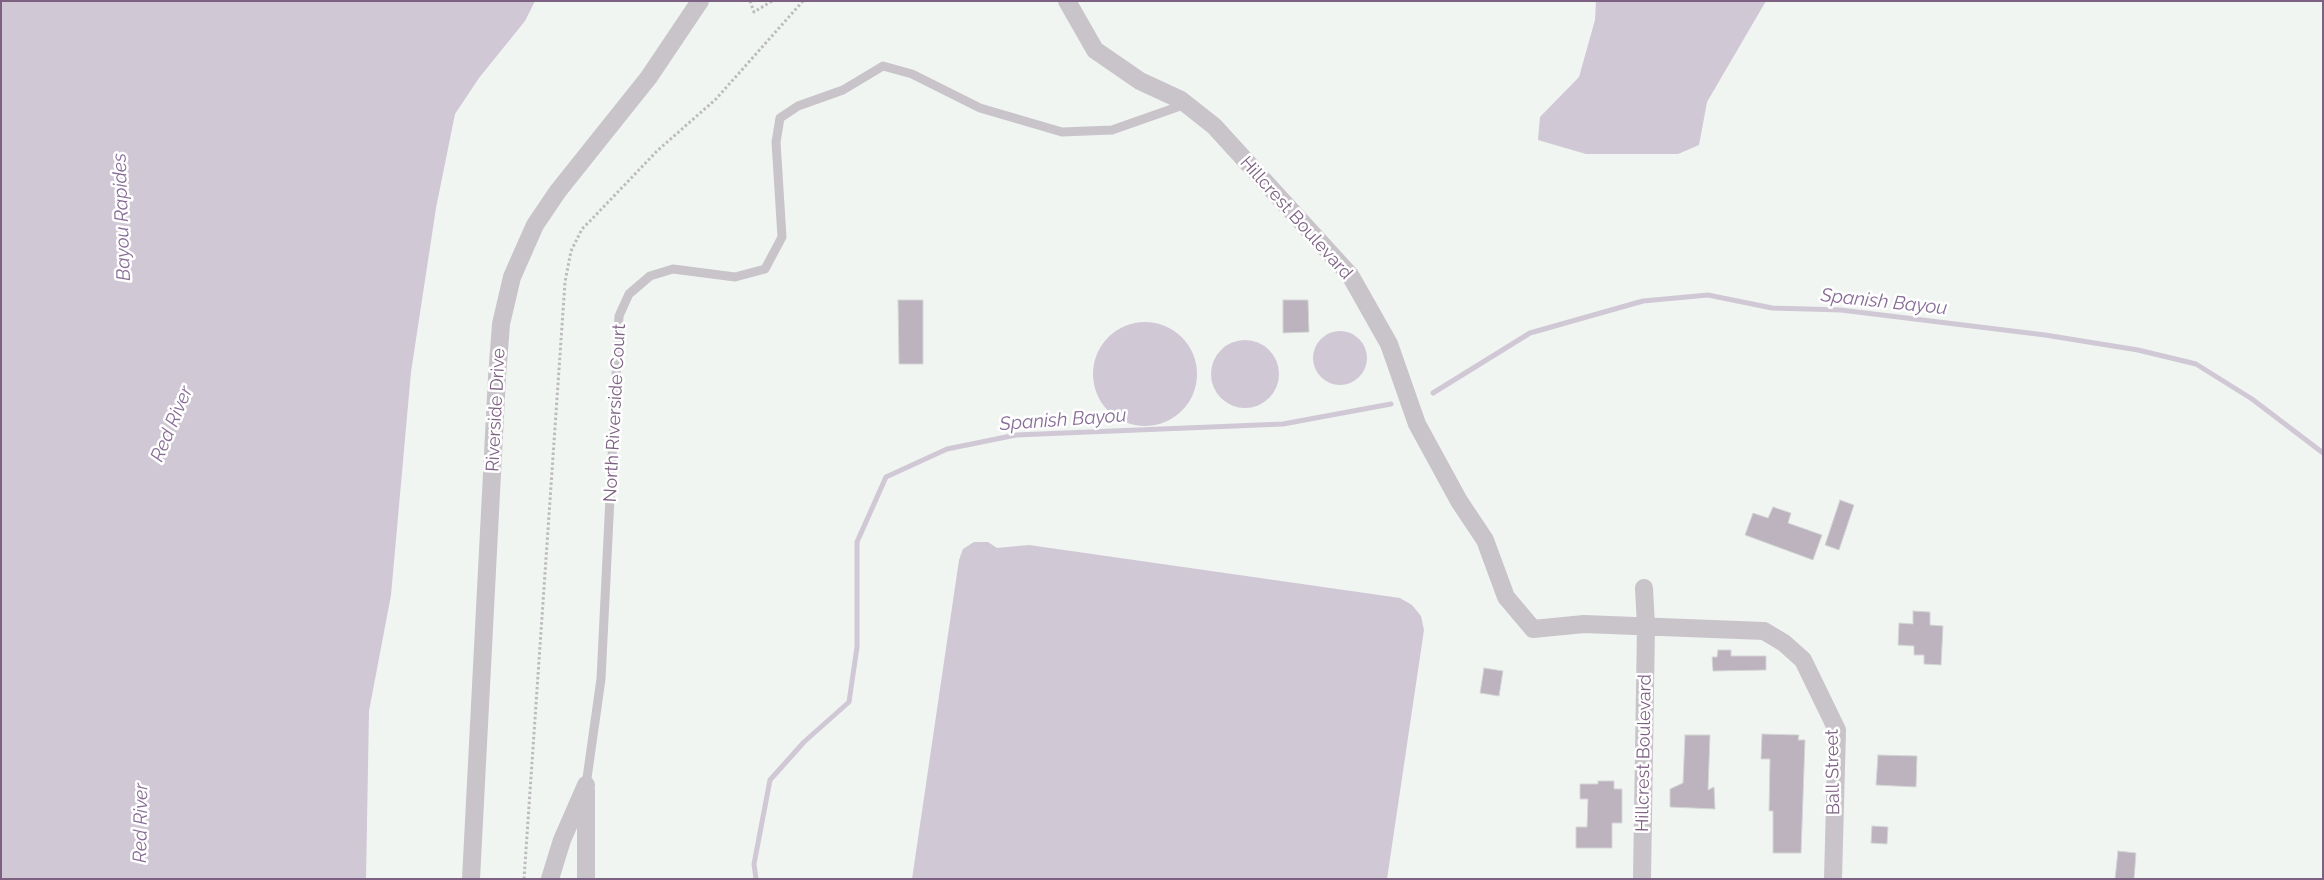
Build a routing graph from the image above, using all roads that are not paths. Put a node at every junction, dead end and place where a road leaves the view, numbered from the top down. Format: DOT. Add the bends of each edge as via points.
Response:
graph roads {
  1 [pos="700,1"];
  2 [pos="1067,1"];
  3 [pos="1186,104"];
  4 [pos="1644,588"];
  5 [pos="1646,626"];
  6 [pos="586,784"];
  7 [pos="471,879"];
  8 [pos="550,879"];
  9 [pos="586,879"];
  10 [pos="1642,879"];
  11 [pos="1833,879"];
  1 -- 7 [label="street, Riverside Drive" via="649,77 544,211 512,277 502,324 497,378"];
  2 -- 3 [label="street, Hillcrest Boulevard" via="1095,50 1140,81"];
  3 -- 5 [label="street, Hillcrest Boulevard" via="1214,126 1350,275 1389,344 1417,424 1459,501 1485,540 1506,597 1533,628 1584,624"];
  3 -- 6 [label="lane, North Riverside Court" via="1112,130 1062,132 980,108 912,74 883,66 842,90 798,106 780,118 776,142 782,236 765,269 735,277 673,269 650,276 629,294 619,316 601,678"];
  4 -- 5 [label="street, Hillcrest Boulevard"];
  5 -- 10 [label="street, Hillcrest Boulevard"];
  5 -- 11 [label="street, Ball Street" via="1764,631 1784,642 1803,660 1837,730"];
  6 -- 8 [label="street" via="562,840"];
  6 -- 9 [label="street, North Riverside Court"];
}
